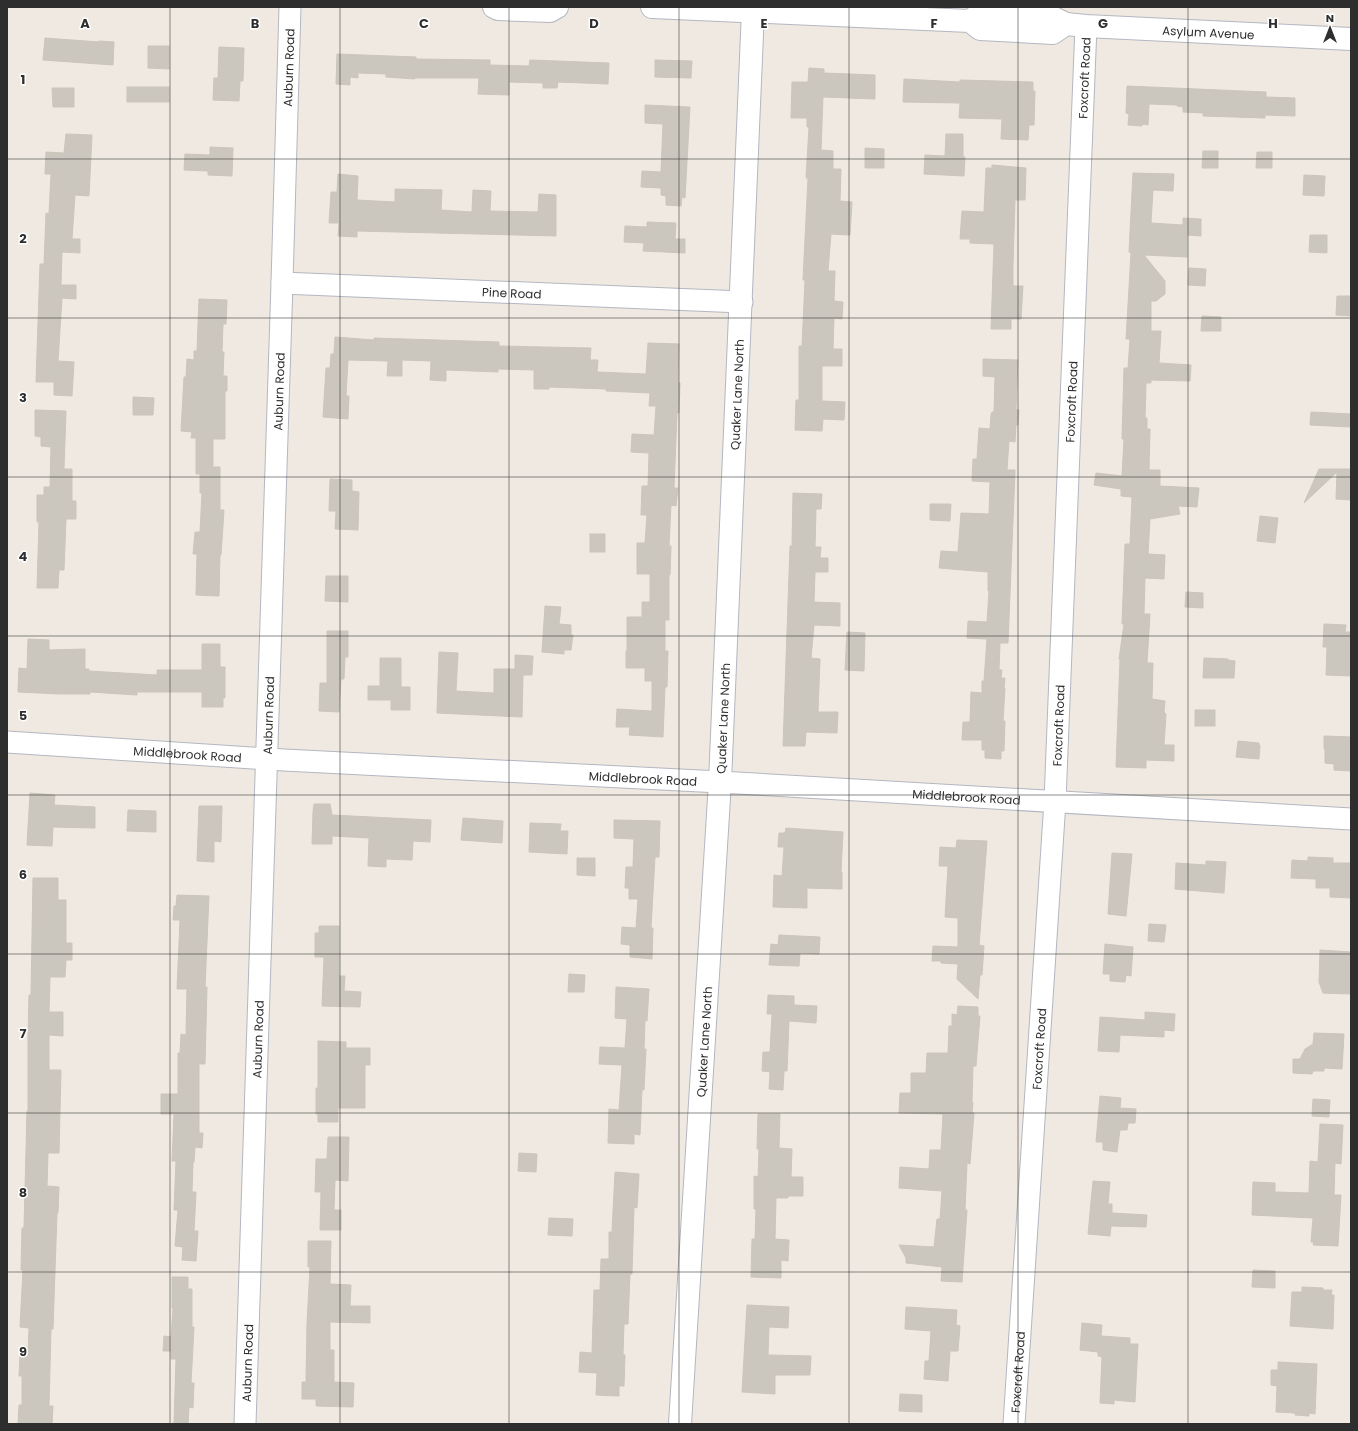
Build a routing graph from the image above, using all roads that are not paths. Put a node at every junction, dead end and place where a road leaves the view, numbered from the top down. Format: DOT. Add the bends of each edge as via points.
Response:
graph roads {
  1 [pos="290,7"];
  2 [pos="494,7"];
  3 [pos="557,7"];
  4 [pos="652,7"];
  5 [pos="753,9"];
  6 [pos="1076,25"];
  7 [pos="1351,39"];
  8 [pos="282,283"];
  9 [pos="742,302"];
  10 [pos="7,742"];
  11 [pos="267,758"];
  12 [pos="720,782"];
  13 [pos="1055,801"];
  14 [pos="1351,819"];
  15 [pos="245,1424"];
  16 [pos="680,1424"];
  17 [pos="1014,1424"];
  1 -- 8 [label="street, Auburn Road"];
  2 -- 3 [label="street" via="550,11"];
  4 -- 5 [label="street, Asylum Avenue"];
  5 -- 6 [label="street, Asylum Avenue" via="970,21 981,13 1052,17"];
  5 -- 9 [label="street, Quaker Lane North"];
  6 -- 7 [label="street, Asylum Avenue"];
  6 -- 13 [label="street, Foxcroft Road"];
  8 -- 9 [label="street, Pine Road"];
  8 -- 11 [label="street, Auburn Road"];
  9 -- 12 [label="street, Quaker Lane North"];
  10 -- 11 [label="street, Middlebrook Road"];
  11 -- 12 [label="street, Middlebrook Road"];
  11 -- 15 [label="street, Auburn Road"];
  12 -- 13 [label="street, Middlebrook Road"];
  12 -- 16 [label="street, Quaker Lane North"];
  13 -- 14 [label="street, Middlebrook Road"];
  13 -- 17 [label="street, Foxcroft Road"];
}
